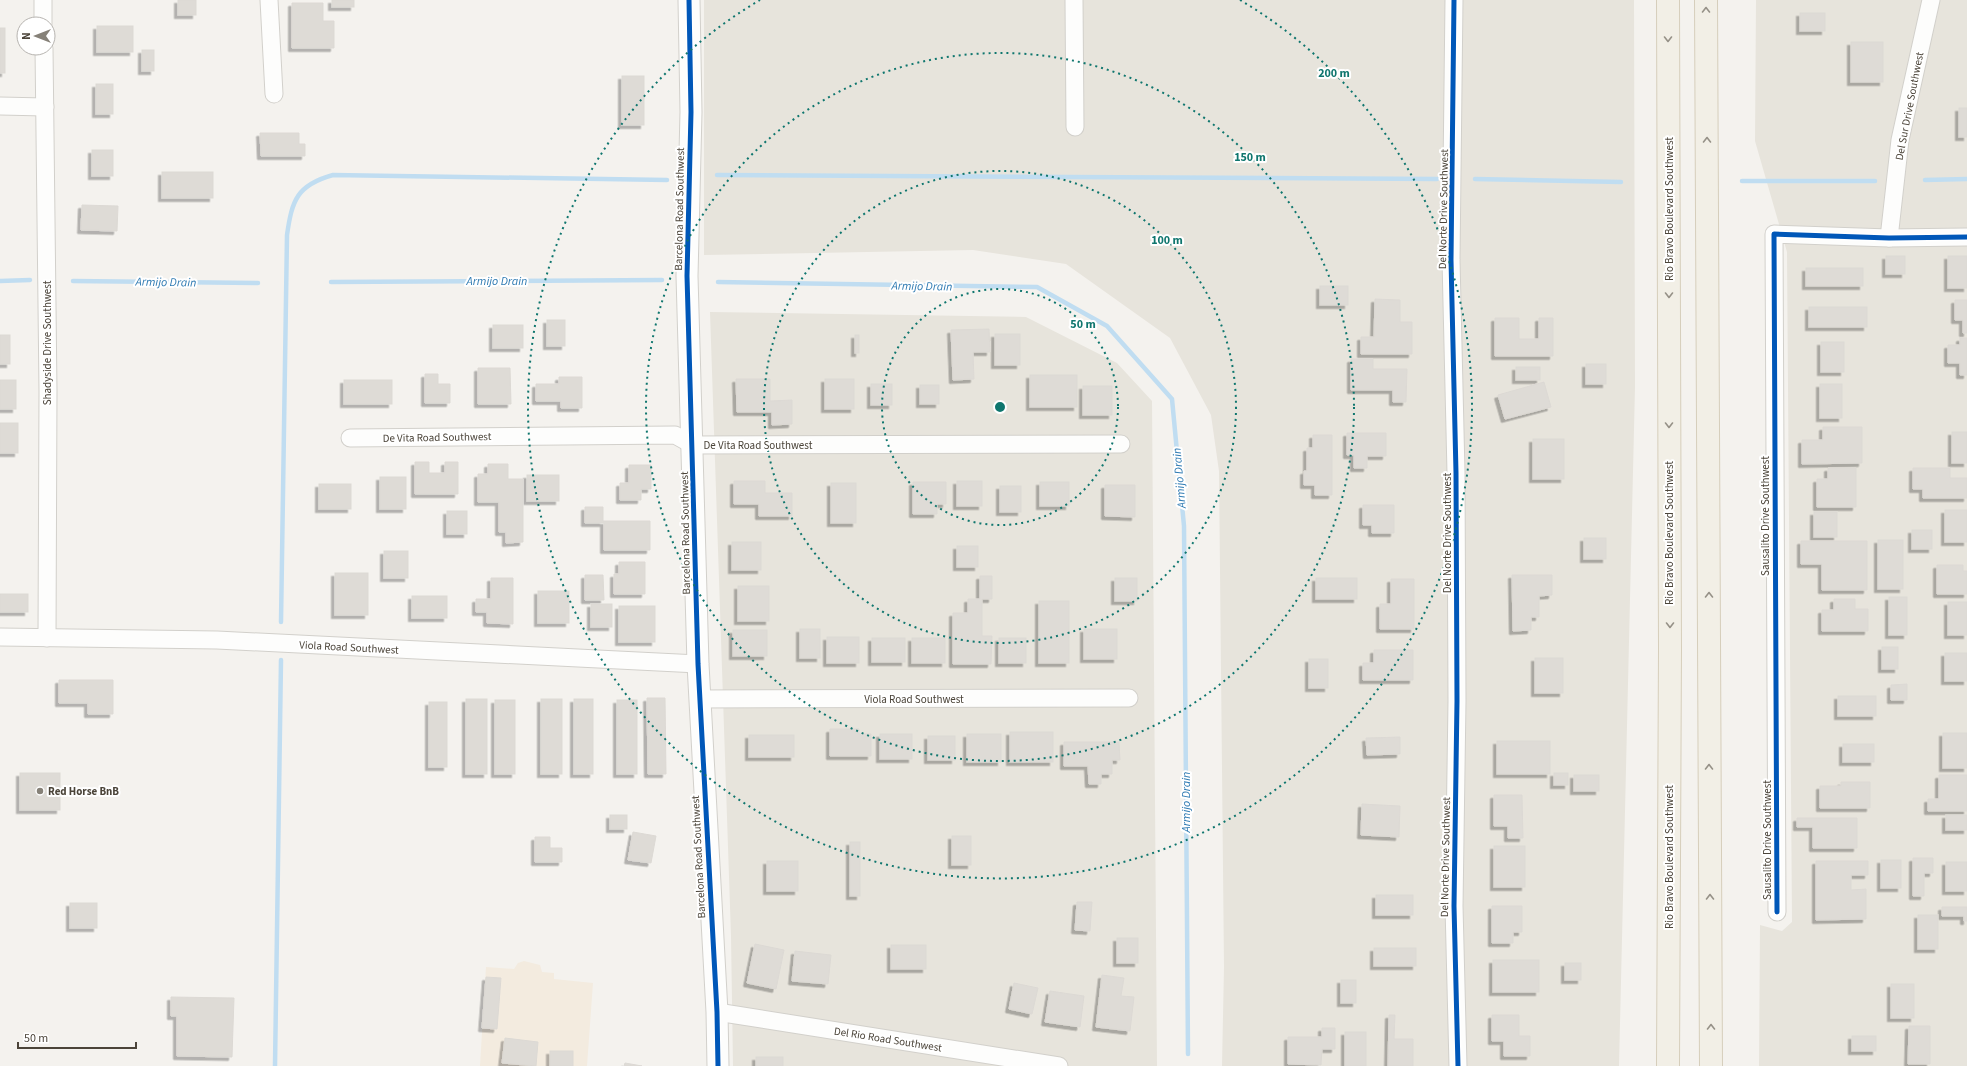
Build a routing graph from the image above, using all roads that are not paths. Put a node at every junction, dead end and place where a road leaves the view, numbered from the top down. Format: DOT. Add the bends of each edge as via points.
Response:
graph roads {
  1 [pos="42,0"];
  2 [pos="269,0"];
  3 [pos="689,0"];
  4 [pos="1074,0"];
  5 [pos="1454,0"];
  6 [pos="1668,0"];
  7 [pos="1706,0"];
  8 [pos="1931,0"];
  9 [pos="43,16"];
  10 [pos="44,56"];
  11 [pos="274,94"];
  12 [pos="0,106"];
  13 [pos="45,107"];
  14 [pos="1075,127"];
  15 [pos="1967,237"];
  16 [pos="1889,238"];
  17 [pos="350,438"];
  18 [pos="1121,444"];
  19 [pos="693,445"];
  20 [pos="0,637"];
  21 [pos="47,638"];
  22 [pos="698,664"];
  23 [pos="1129,698"];
  24 [pos="699,699"];
  25 [pos="1777,912"];
  26 [pos="717,1012"];
  27 [pos="718,1066"];
  28 [pos="1059,1066"];
  29 [pos="1458,1066"];
  30 [pos="1668,1066"];
  31 [pos="1711,1066"];
  1 -- 9 [label="street"];
  2 -- 11 [label="street"];
  3 -- 19 [label="street, Barcelona Road Southwest" via="691,112 688,276"];
  4 -- 14 [label="street"];
  5 -- 29 [label="street, Del Norte Drive Southwest" via="1452,260 1458,701 1454,906"];
  6 -- 30 [label="main road, Rio Bravo Boulevard Southwest, one-way"];
  31 -- 7 [label="main road, one-way"];
  8 -- 16 [label="street, Del Sur Drive Southwest" via="1900,140"];
  10 -- 13 [label="street, Shadyside Drive Southwest"];
  12 -- 13 [label="street"];
  13 -- 21 [label="street, Shadyside Drive Southwest"];
  15 -- 16 [label="street"];
  16 -- 25 [label="street, Sausalito Drive Southwest" via="1774,234"];
  17 -- 19 [label="street, De Vita Road Southwest" via="675,435"];
  18 -- 19 [label="street, De Vita Road Southwest"];
  19 -- 22 [label="street, Barcelona Road Southwest"];
  20 -- 21 [label="street, Viola Road Southwest"];
  21 -- 22 [label="street, Viola Road Southwest" via="217,640"];
  22 -- 24 [label="street, Barcelona Road Southwest"];
  23 -- 24 [label="street, Viola Road Southwest"];
  24 -- 26 [label="street, Barcelona Road Southwest"];
  26 -- 27 [label="street, Barcelona Road Southwest"];
  26 -- 28 [label="street, Del Rio Road Southwest"];
}
